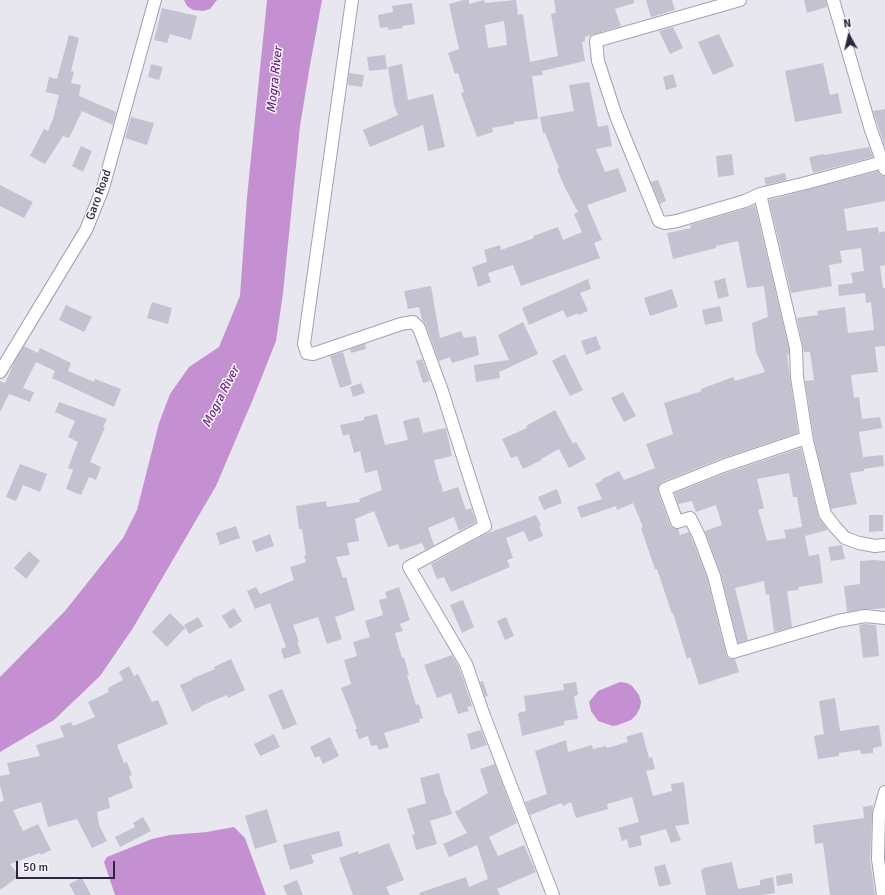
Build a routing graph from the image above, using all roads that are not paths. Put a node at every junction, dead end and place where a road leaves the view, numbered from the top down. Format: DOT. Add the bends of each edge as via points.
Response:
graph roads {
  1 [pos="155,0"];
  2 [pos="352,0"];
  3 [pos="740,0"];
  4 [pos="833,0"];
  5 [pos="884,166"];
  6 [pos="760,194"];
  7 [pos="0,372"];
  8 [pos="806,438"];
  9 [pos="885,545"];
  10 [pos="885,618"];
  11 [pos="885,792"];
  12 [pos="553,895"];
  13 [pos="883,895"];
  1 -- 7 [label="street, Garo Road" via="103,188 86,230"];
  2 -- 12 [label="street" via="304,344 307,353 313,354 401,324 413,322 419,328 485,526 409,567 466,664"];
  3 -- 6 [label="street" via="596,41 598,61 616,116 659,221 677,221 745,201"];
  4 -- 5 [label="street"];
  5 -- 6 [label="street"];
  6 -- 8 [label="street" via="796,348 797,377"];
  8 -- 9 [label="street" via="825,514 845,538 874,546"];
  8 -- 10 [label="street" via="665,488 677,522 690,518 698,536 714,576 733,652 838,621 866,616"];
  11 -- 13 [label="street" via="878,814 878,859"];
}
